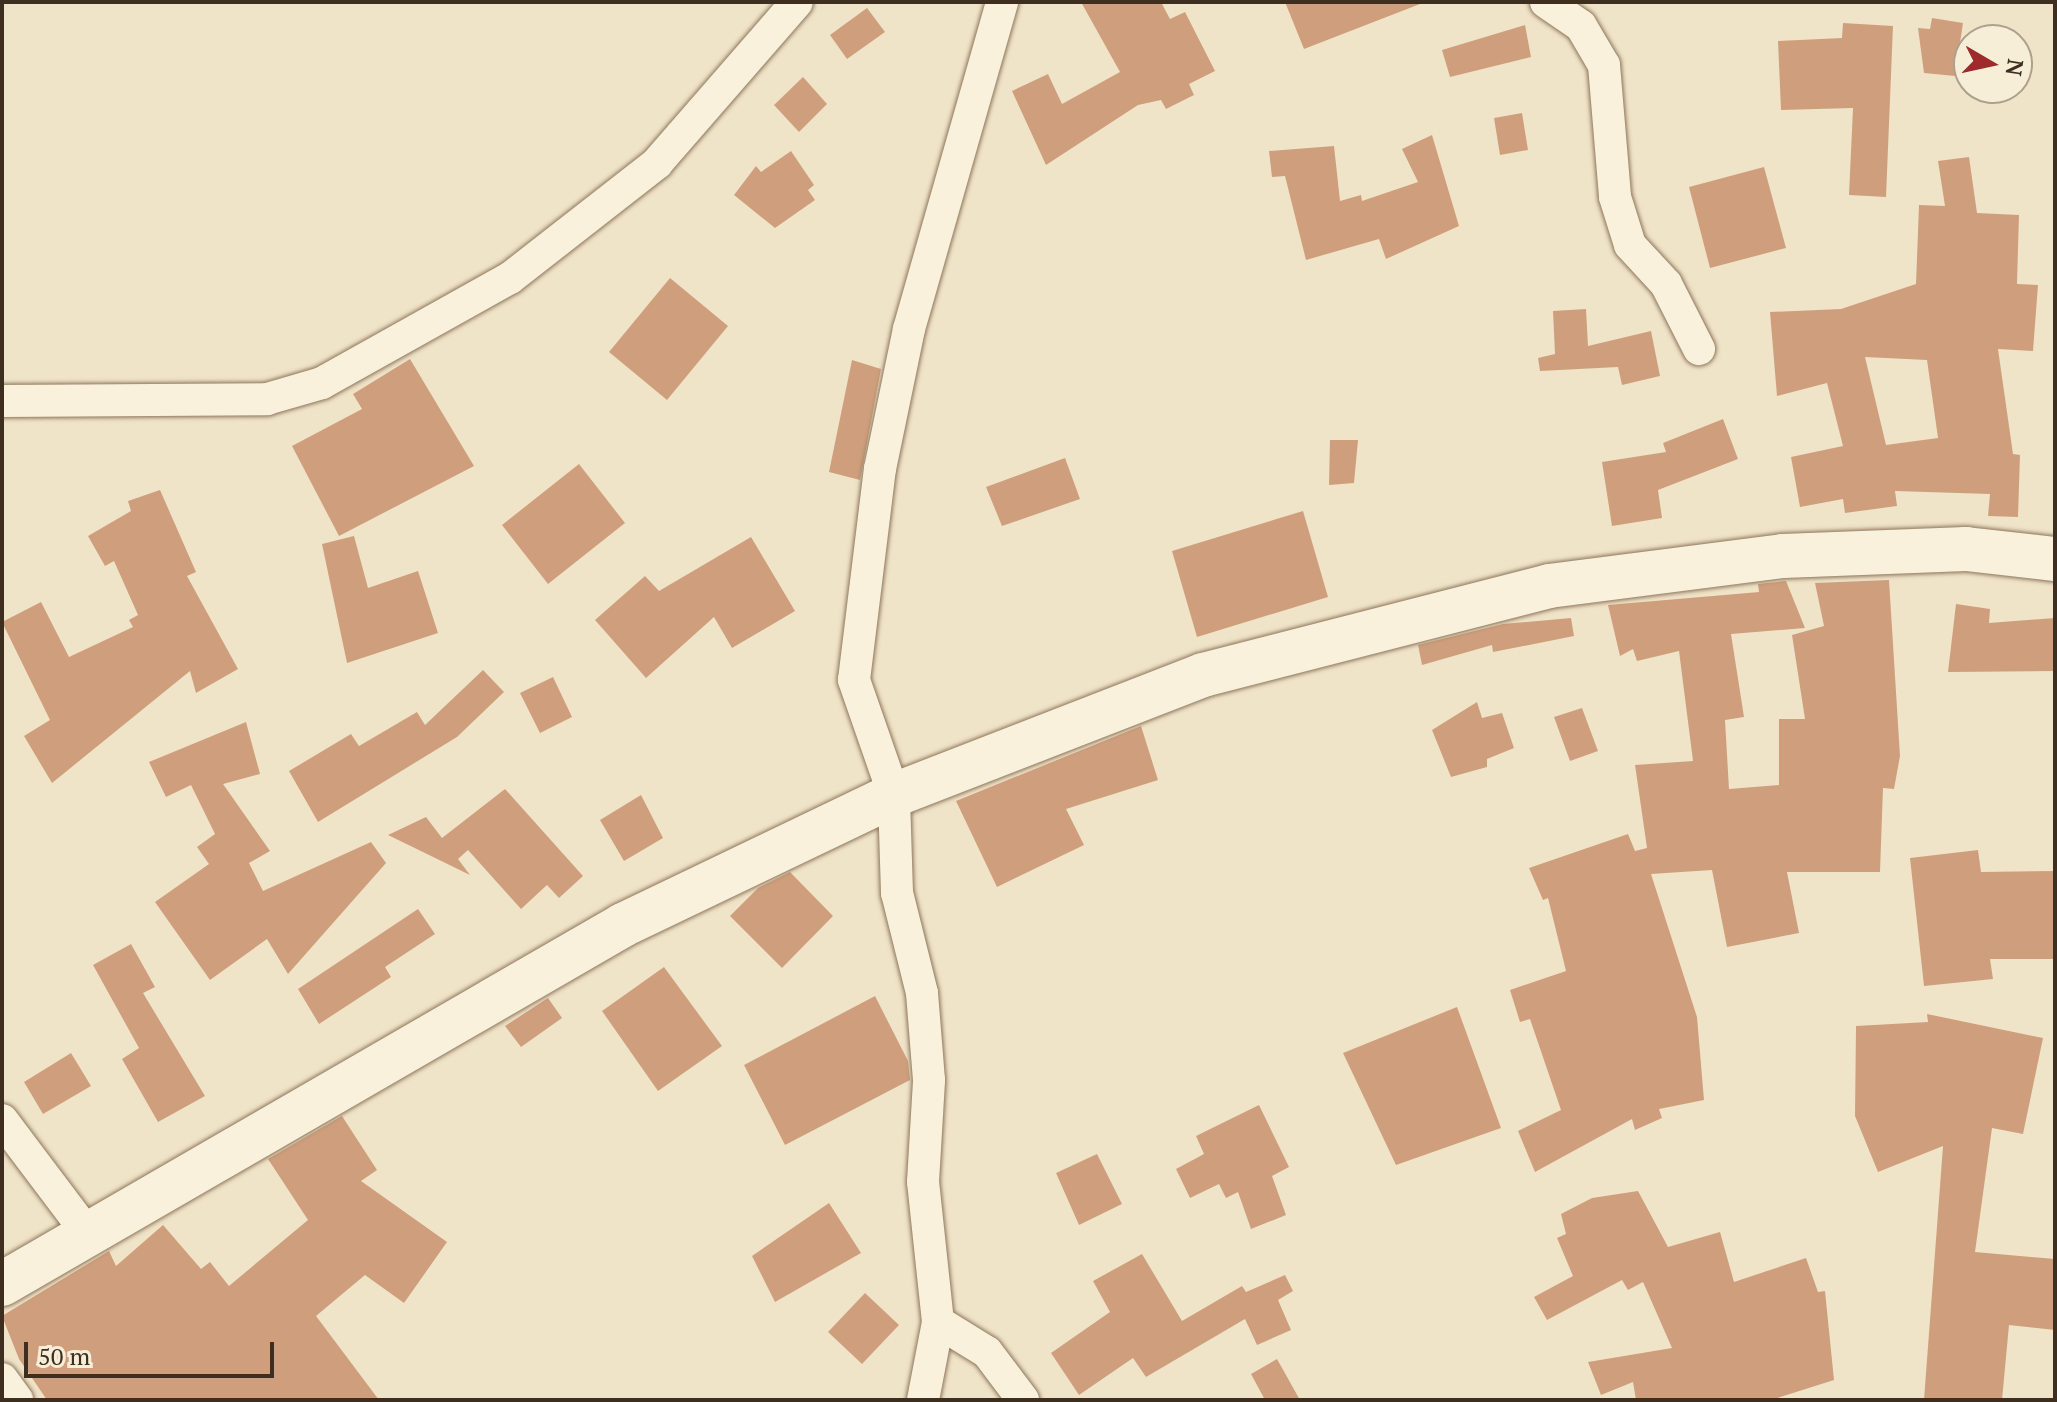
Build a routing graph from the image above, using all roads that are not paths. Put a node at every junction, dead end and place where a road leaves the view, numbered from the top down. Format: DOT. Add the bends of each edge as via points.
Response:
graph roads {
  1 [pos="797,2"];
  2 [pos="1002,2"];
  3 [pos="1546,2"];
  4 [pos="1699,349"];
  5 [pos="2,401"];
  6 [pos="2055,559"];
  7 [pos="894,795"];
  8 [pos="2,1120"];
  9 [pos="85,1230"];
  10 [pos="2,1284"];
  11 [pos="938,1322"];
  12 [pos="2,1379"];
  13 [pos="17,1400"];
  14 [pos="923,1400"];
  15 [pos="1023,1400"];
  1 -- 5 [label="street" via="657,163 510,278 322,383 267,399 126,403 14,395"];
  2 -- 7 [label="street" via="909,329 880,469 854,680"];
  3 -- 4 [label="street" via="1581,26 1604,65 1615,197 1630,245 1666,284"];
  6 -- 7 [label="main road" via="1966,549 1783,556 1549,586 1203,675"];
  7 -- 9 [label="main road" via="623,925"];
  7 -- 11 [label="street" via="897,893 923,1007 923,1182"];
  8 -- 9 [label="street"];
  9 -- 10 [label="main road"];
  11 -- 14 [label="street"];
  11 -- 15 [label="street" via="987,1352"];
  12 -- 13 [label="street"];
}
